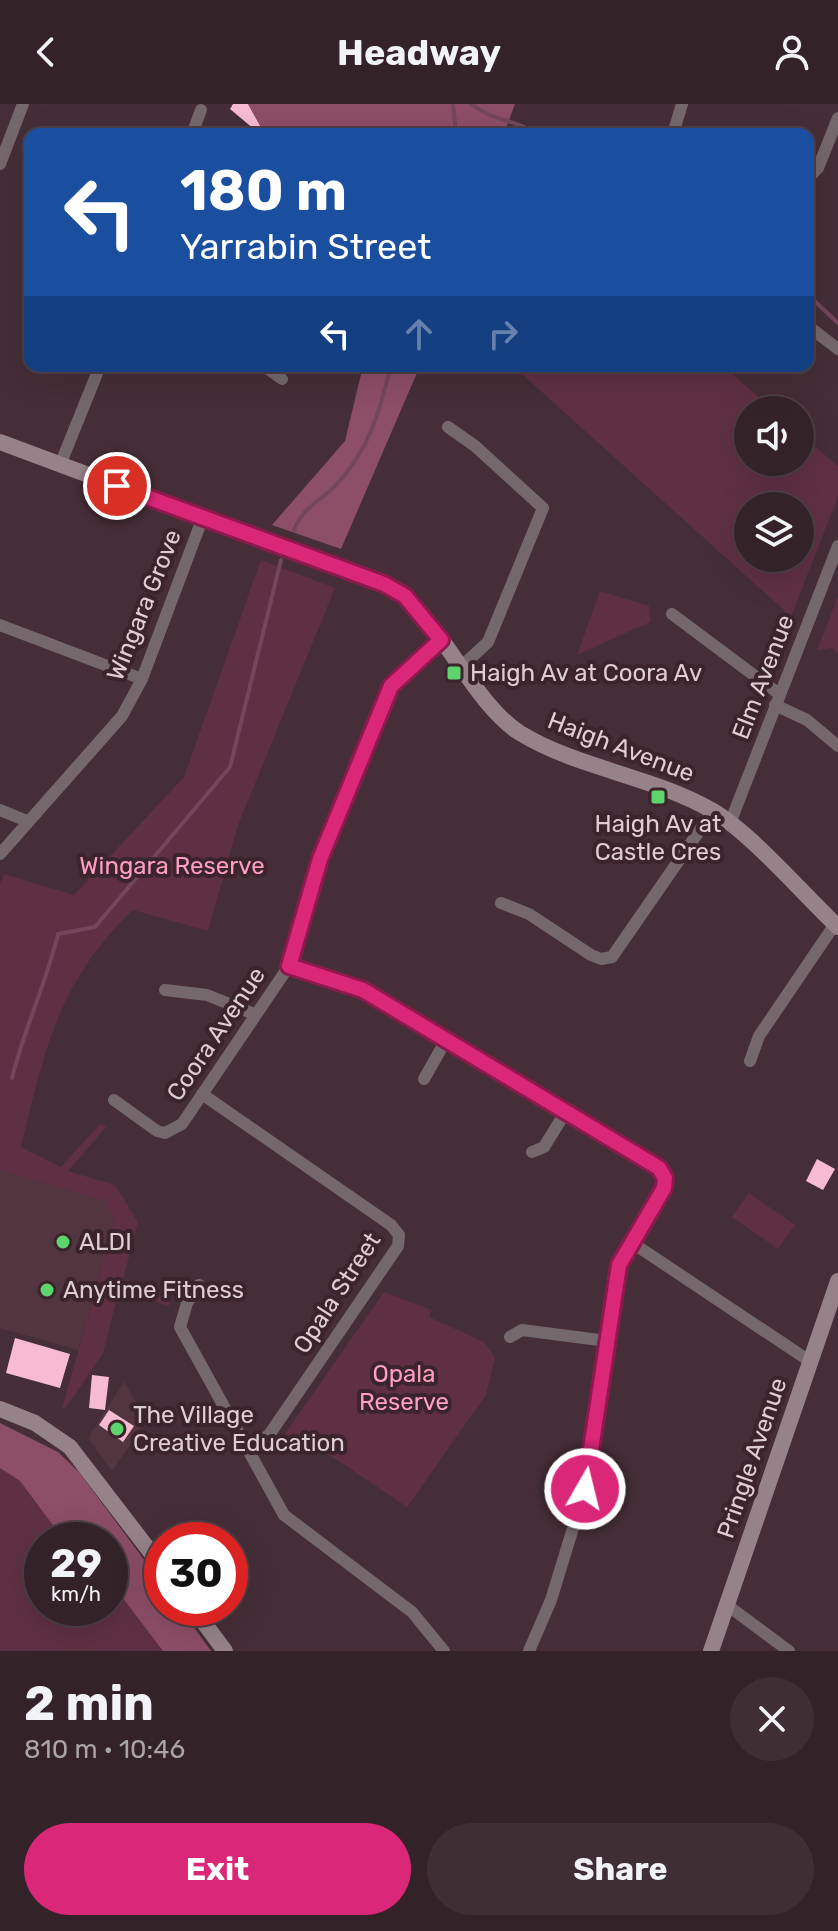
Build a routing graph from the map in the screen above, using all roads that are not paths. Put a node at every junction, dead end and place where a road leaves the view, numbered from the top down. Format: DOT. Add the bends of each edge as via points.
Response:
graph roads {
  1 [pos="23,104"];
  2 [pos="682,104"];
  3 [pos="201,110"];
  4 [pos="838,118"];
  5 [pos="194,128"];
  6 [pos="675,128"];
  7 [pos="0,164"];
  8 [pos="814,172"];
  9 [pos="814,331"];
  10 [pos="838,349"];
  11 [pos="98,372"];
  12 [pos="272,372"];
  13 [pos="282,379"];
  14 [pos="448,427"];
  15 [pos="0,442"];
  16 [pos="60,465"];
  17 [pos="203,517"];
  18 [pos="838,546"];
  19 [pos="672,614"];
  20 [pos="0,625"];
  21 [pos="441,640"];
  22 [pos="462,666"];
  23 [pos="142,679"];
  24 [pos="777,700"];
  25 [pos="838,746"];
  26 [pos="0,810"];
  27 [pos="713,811"];
  28 [pos="27,821"];
  29 [pos="730,823"];
  30 [pos="0,854"];
  31 [pos="501,903"];
  32 [pos="836,926"];
  33 [pos="289,966"];
  34 [pos="165,990"];
  35 [pos="254,1014"];
  36 [pos="446,1040"];
  37 [pos="750,1061"];
  38 [pos="424,1079"];
  39 [pos="202,1094"];
  40 [pos="114,1100"];
  41 [pos="565,1113"];
  42 [pos="532,1152"];
  43 [pos="631,1242"];
  44 [pos="838,1281"];
  45 [pos="199,1285"];
  46 [pos="510,1337"];
  47 [pos="607,1341"];
  48 [pos="811,1362"];
  49 [pos="0,1409"];
  50 [pos="247,1448"];
  51 [pos="144,1544"];
  52 [pos="727,1605"];
  53 [pos="206,1626"];
  54 [pos="225,1651"];
  55 [pos="444,1651"];
  56 [pos="529,1651"];
  57 [pos="711,1651"];
  58 [pos="789,1651"];
  1 -- 7 [label="street"];
  2 -- 6 [label="street"];
  3 -- 5 [label="street"];
  4 -- 8 [label="street"];
  9 -- 10 [label="street"];
  11 -- 16 [label="street"];
  12 -- 13 [label="street"];
  14 -- 22 [label="street" via="543,508 488,642"];
  15 -- 16 [label="street, Haigh Avenue"];
  16 -- 17 [label="street, Haigh Avenue"];
  17 -- 21 [label="street, Haigh Avenue" via="397,590"];
  17 -- 23 [label="street, Wingara Grove"];
  18 -- 24 [label="street, Elm Avenue"];
  19 -- 24 [label="street"];
  20 -- 23 [label="street"];
  21 -- 22 [label="street, Haigh Avenue"];
  21 -- 33 [label="street, Coora Avenue" via="391,686 320,859"];
  22 -- 27 [label="street, Haigh Avenue" via="504,721 520,733"];
  23 -- 28 [label="street, Wingara Grove" via="122,716"];
  24 -- 25 [label="street"];
  24 -- 29 [label="street, Elm Avenue"];
  26 -- 28 [label="street"];
  27 -- 29 [label="street, Haigh Avenue"];
  27 -- 31 [label="street" via="612,957 591,955 529,914"];
  28 -- 30 [label="street, Wingara Grove"];
  29 -- 32 [label="street, Haigh Avenue"];
  32 -- 37 [label="street" via="759,1036"];
  33 -- 35 [label="street, Coora Avenue"];
  33 -- 36 [label="street" via="363,990"];
  34 -- 35 [label="street" via="207,995"];
  35 -- 39 [label="street, Coora Avenue"];
  36 -- 38 [label="street"];
  36 -- 41 [label="street"];
  39 -- 40 [label="street, Coora Avenue" via="182,1124 165,1133 144,1125"];
  39 -- 50 [label="street, Opala Street" via="399,1235 398,1246 269,1435"];
  41 -- 42 [label="street" via="544,1147"];
  41 -- 43 [label="street" via="642,1156 665,1178"];
  43 -- 47 [label="street" via="619,1265"];
  43 -- 48 [label="street"];
  44 -- 48 [label="street, Pringle Avenue"];
  45 -- 50 [label="street" via="180,1327"];
  46 -- 47 [label="street" via="522,1330"];
  47 -- 56 [label="street" via="585,1489 551,1600"];
  48 -- 52 [label="street, Pringle Avenue"];
  49 -- 51 [label="street" via="35,1423 70,1447"];
  50 -- 55 [label="street" via="284,1515 412,1612"];
  52 -- 57 [label="street, Pringle Avenue"];
  52 -- 58 [label="street"];
  53 -- 54 [label="street"];
}
